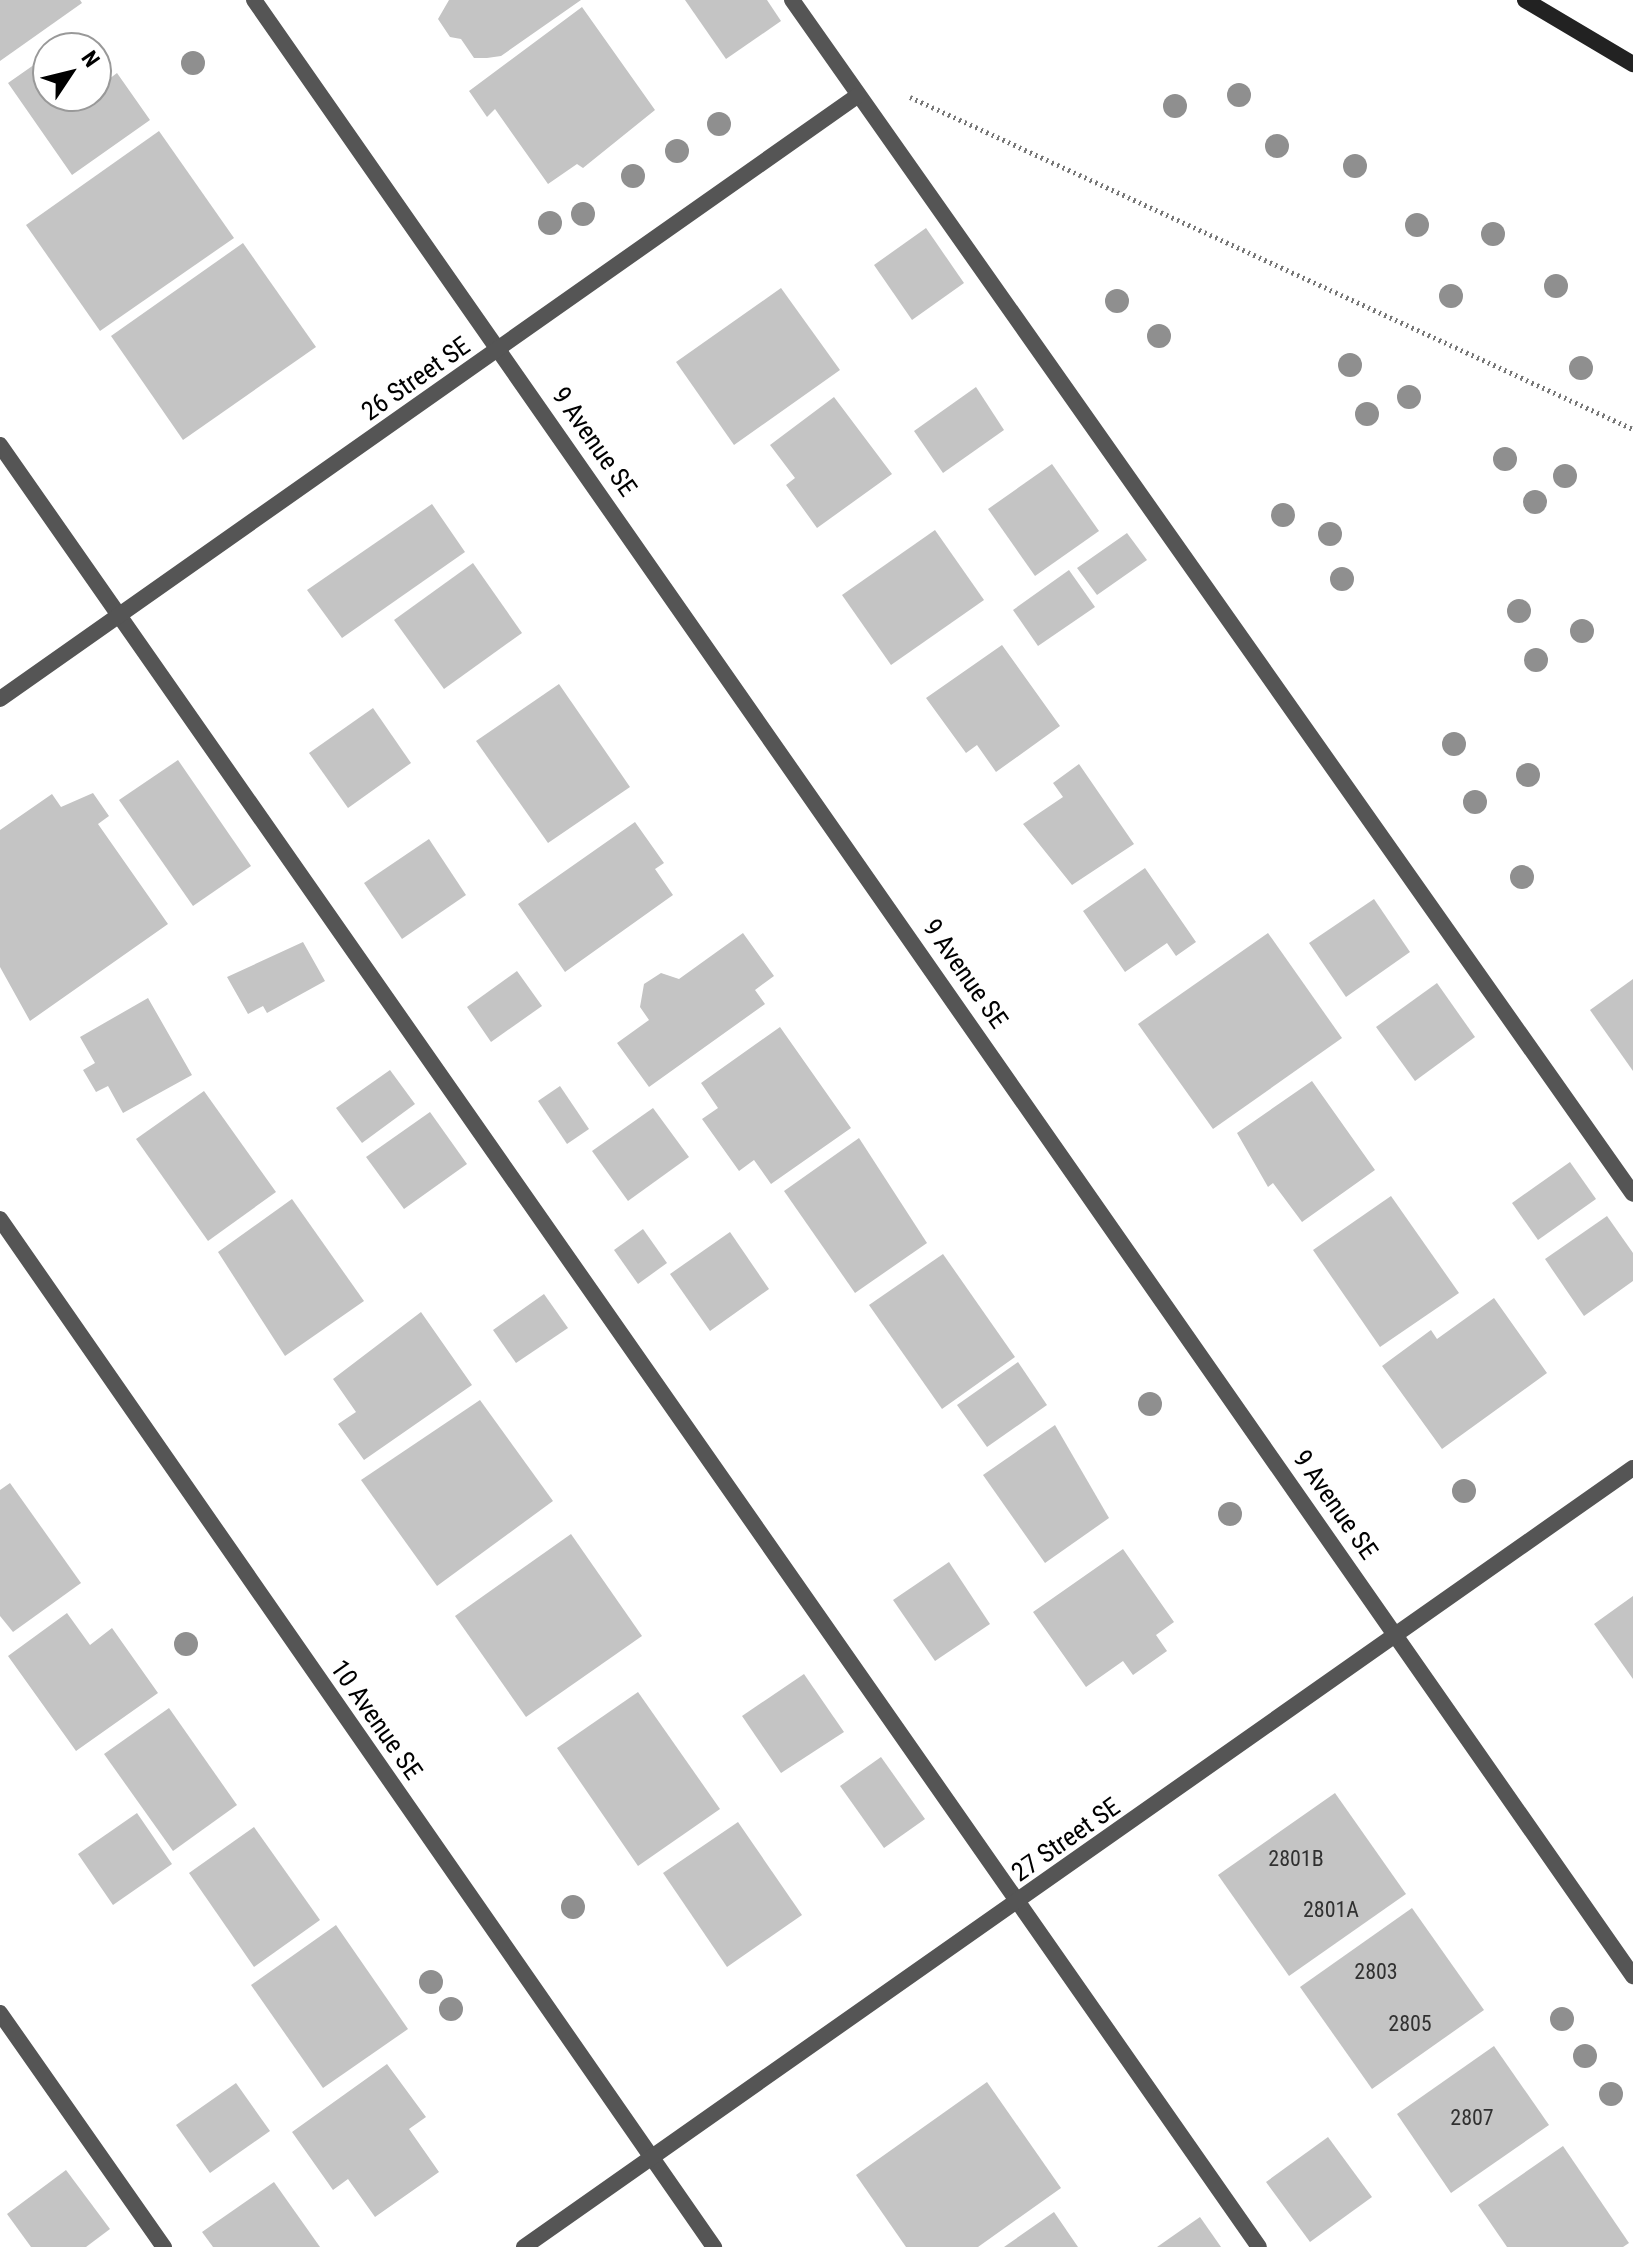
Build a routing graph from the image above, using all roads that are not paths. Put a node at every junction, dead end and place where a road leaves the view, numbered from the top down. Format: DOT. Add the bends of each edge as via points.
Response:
graph roads {
  1 [pos="254,0"];
  2 [pos="792,0"];
  3 [pos="1525,0"];
  4 [pos="1633,64"];
  5 [pos="857,96"];
  6 [pos="500,349"];
  7 [pos="0,445"];
  8 [pos="120,617"];
  9 [pos="0,699"];
  10 [pos="1633,1194"];
  11 [pos="0,1219"];
  12 [pos="1633,1468"];
  13 [pos="1397,1635"];
  14 [pos="1018,1903"];
  15 [pos="1633,1976"];
  16 [pos="0,2013"];
  17 [pos="651,2157"];
  18 [pos="164,2247"];
  19 [pos="524,2247"];
  20 [pos="714,2247"];
  21 [pos="1259,2247"];
  1 -- 6 [label="street, 9 Avenue SE"];
  2 -- 5 [label="street"];
  3 -- 4 [label="main road"];
  5 -- 6 [label="street, 26 Street SE"];
  5 -- 10 [label="street"];
  6 -- 8 [label="street, 26 Street SE"];
  6 -- 13 [label="street, 9 Avenue SE"];
  7 -- 8 [label="street"];
  8 -- 9 [label="street, 26 Street SE"];
  8 -- 14 [label="street"];
  11 -- 17 [label="street, 10 Avenue SE"];
  12 -- 13 [label="street, 27 Street SE"];
  13 -- 14 [label="street, 27 Street SE"];
  13 -- 15 [label="street, 9 Avenue SE"];
  14 -- 17 [label="street, 27 Street SE"];
  14 -- 21 [label="street"];
  16 -- 18 [label="street"];
  17 -- 19 [label="street, 27 Street SE"];
  17 -- 20 [label="street, 10 Avenue SE"];
}
